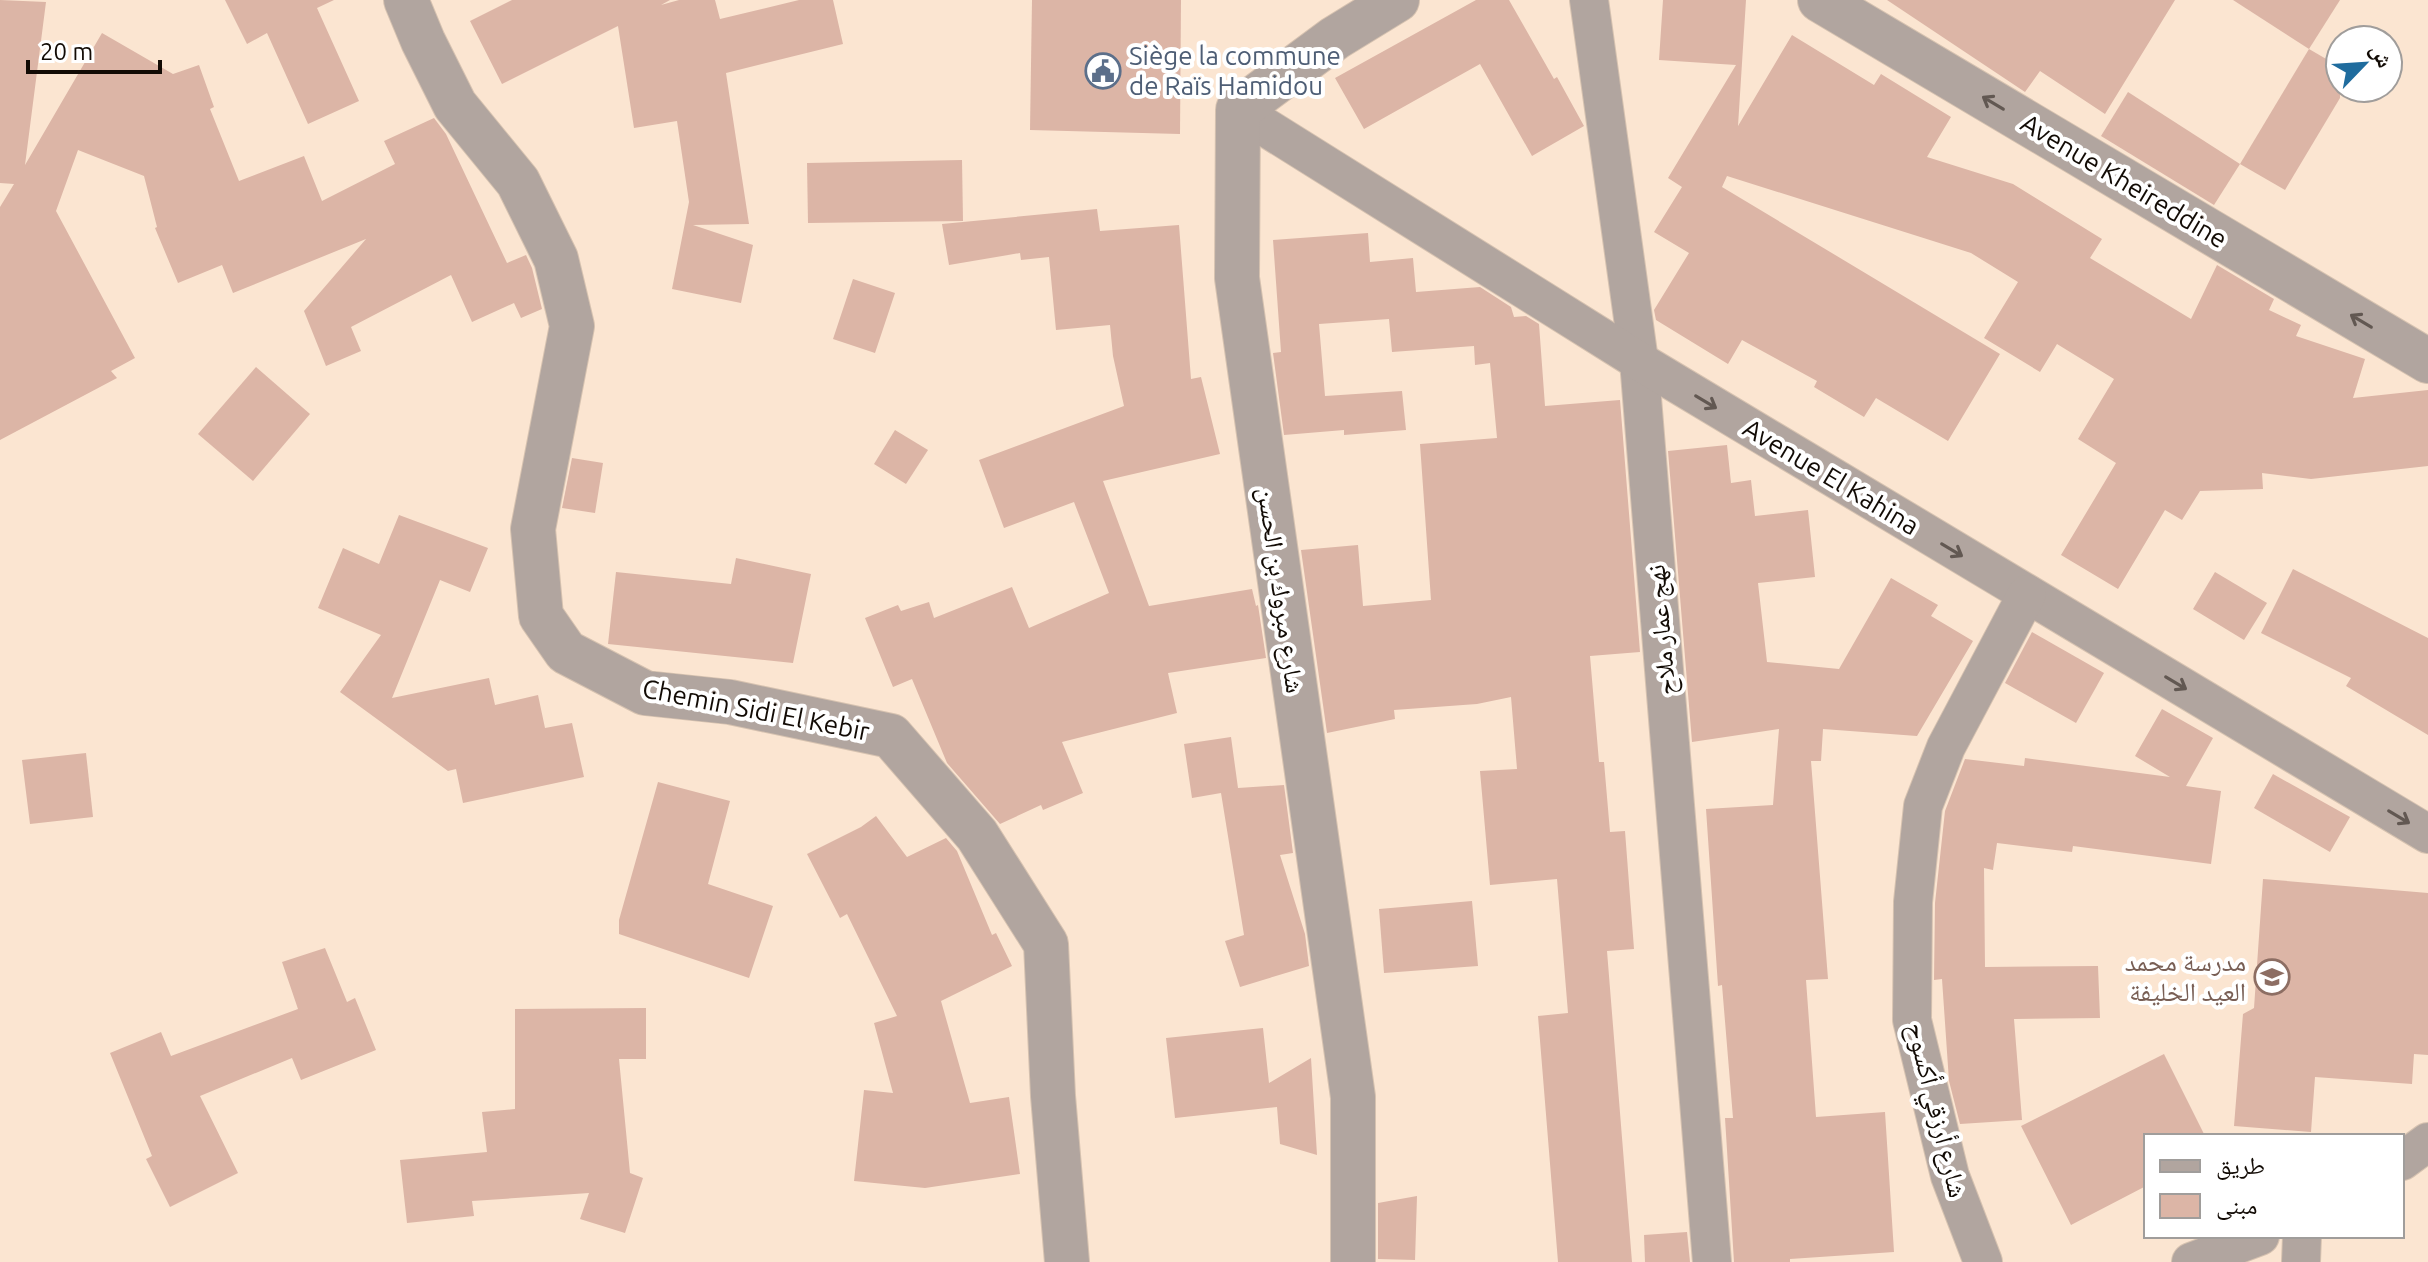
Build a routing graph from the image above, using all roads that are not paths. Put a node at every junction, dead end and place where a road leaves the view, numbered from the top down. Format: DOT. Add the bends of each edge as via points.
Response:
graph roads {
  1 [pos="406,0"];
  2 [pos="1397,0"];
  3 [pos="1589,0"];
  4 [pos="1820,0"];
  5 [pos="1238,110"];
  6 [pos="1639,361"];
  7 [pos="2428,361"];
  8 [pos="2027,594"];
  9 [pos="2428,834"];
  10 [pos="2428,1142"];
  11 [pos="2404,1160"];
  12 [pos="2255,1238"];
  13 [pos="2302,1238"];
  14 [pos="1067,1262"];
  15 [pos="1353,1262"];
  16 [pos="1712,1262"];
  17 [pos="1983,1262"];
  18 [pos="2191,1262"];
  19 [pos="2301,1262"];
  1 -- 14 [label="street, Chemin Sidi El Kebir" via="455,105 518,182 556,259 572,326 533,529 541,616 566,652 645,693 730,702 891,736 977,835 1046,944"];
  2 -- 5 [label="street" via="1335,38"];
  3 -- 6 [label="street, نهج عمار ملاح"];
  7 -- 4 [label="street, Avenue Kheireddine, one-way"];
  5 -- 6 [label="street, Avenue El Kahina"];
  5 -- 15 [label="street, شارع مبروك بن الحسن" via="1237,278 1353,1097"];
  6 -- 8 [label="street, Avenue El Kahina, one-way"];
  6 -- 16 [label="street, نهج عمار ملاح"];
  8 -- 9 [label="street, Avenue El Kahina, one-way"];
  8 -- 17 [label="street, شارع أرزقي أكسوح" via="1940,762 1923,806 1913,902 1912,1020 1950,1176"];
  10 -- 11 [label="street"];
  12 -- 18 [label="street"];
  13 -- 19 [label="street"];
}
